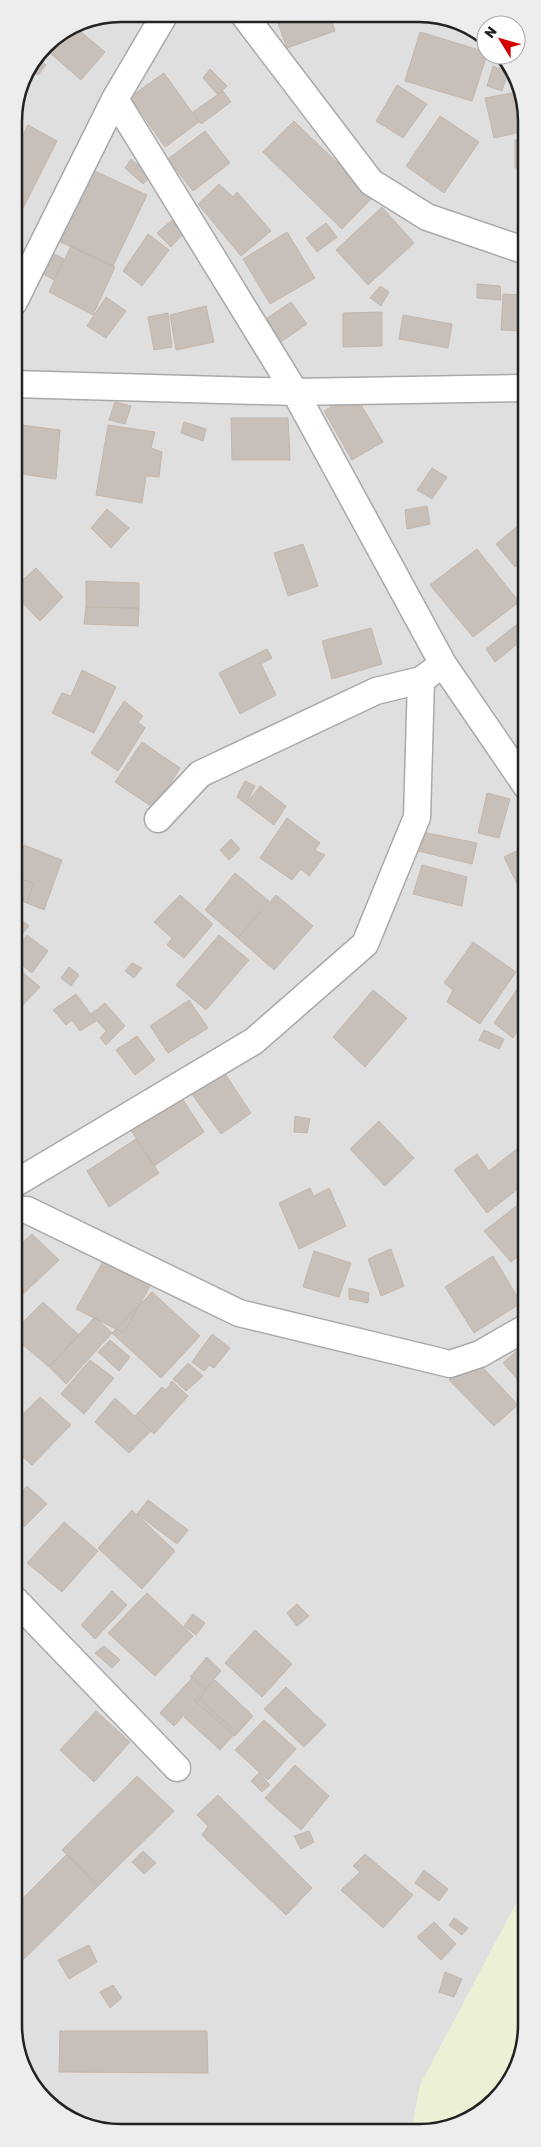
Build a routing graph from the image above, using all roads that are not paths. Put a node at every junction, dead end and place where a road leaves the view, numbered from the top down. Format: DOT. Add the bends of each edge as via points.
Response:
graph roads {
  1 [pos="160,23"];
  2 [pos="250,23"];
  3 [pos="115,99"];
  4 [pos="518,248"];
  5 [pos="23,284"];
  6 [pos="23,384"];
  7 [pos="518,388"];
  8 [pos="295,392"];
  9 [pos="443,664"];
  10 [pos="421,680"];
  11 [pos="518,775"];
  12 [pos="158,819"];
  13 [pos="22,1179"];
  14 [pos="22,1210"];
  15 [pos="518,1332"];
  16 [pos="22,1608"];
  17 [pos="177,1768"];
  1 -- 3 [label="street"];
  2 -- 4 [label="street" via="371,182 428,217"];
  3 -- 5 [label="street"];
  3 -- 8 [label="street"];
  6 -- 8 [label="street"];
  7 -- 8 [label="street"];
  8 -- 9 [label="street"];
  9 -- 10 [label="street"];
  9 -- 11 [label="street"];
  10 -- 12 [label="street" via="376,691 200,774"];
  10 -- 13 [label="street" via="417,817 365,944 254,1041"];
  14 -- 15 [label="street" via="239,1313 450,1364 480,1354"];
  16 -- 17 [label="street"];
}
